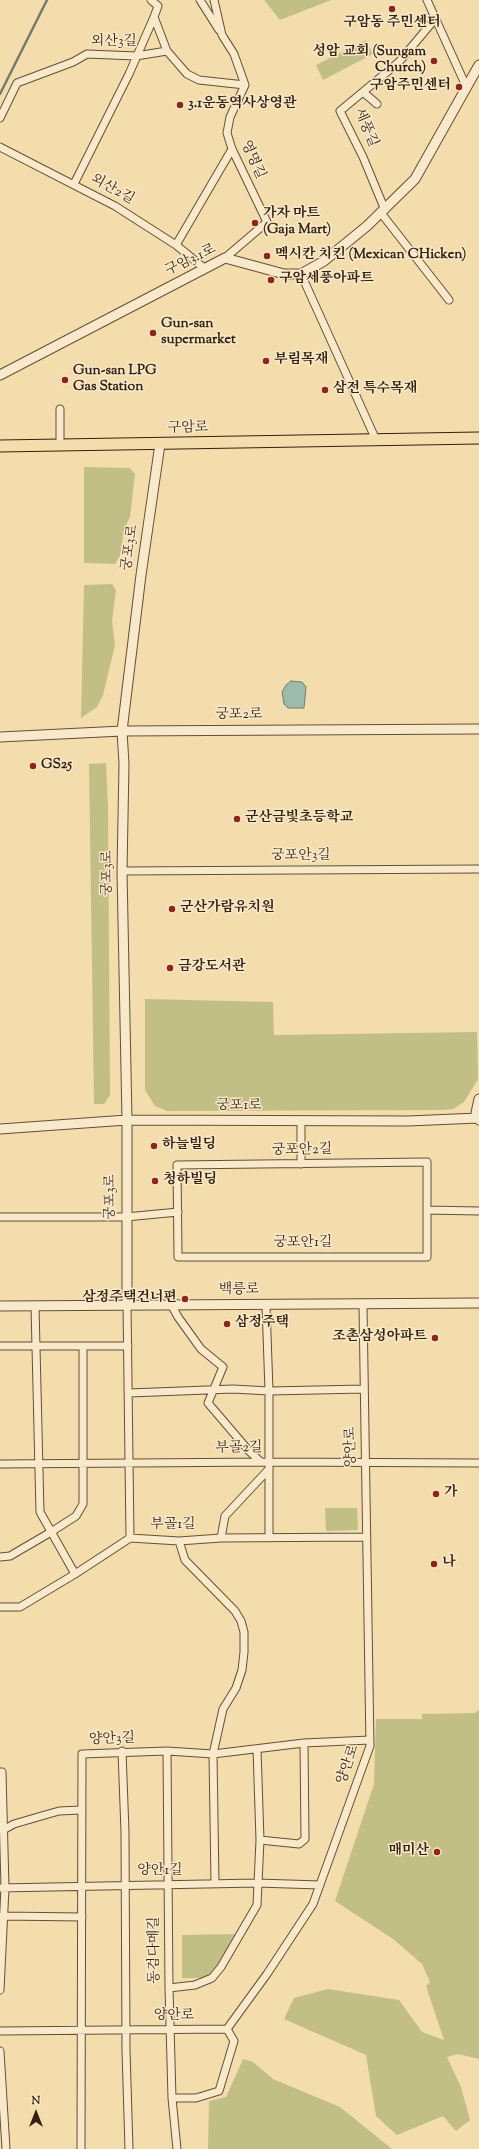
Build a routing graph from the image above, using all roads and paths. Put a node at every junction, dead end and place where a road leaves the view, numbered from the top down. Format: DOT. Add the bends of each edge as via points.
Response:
graph roads {
  1 [pos="151,0"];
  2 [pos="200,0"];
  3 [pos="214,0"];
  4 [pos="426,0"];
  5 [pos="154,18"];
  6 [pos="436,19"];
  7 [pos="222,35"];
  8 [pos="167,51"];
  9 [pos="136,56"];
  10 [pos="479,65"];
  11 [pos="245,85"];
  12 [pos="466,86"];
  13 [pos="363,92"];
  14 [pos="377,104"];
  15 [pos="0,118"];
  16 [pos="0,147"];
  17 [pos="232,149"];
  18 [pos="74,184"];
  19 [pos="383,211"];
  20 [pos="176,245"];
  21 [pos="225,258"];
  22 [pos="204,268"];
  23 [pos="301,274"];
  24 [pos="449,300"];
  25 [pos="0,375"];
  26 [pos="60,408"];
  27 [pos="479,438"];
  28 [pos="376,440"];
  29 [pos="160,444"];
  30 [pos="0,446"];
  31 [pos="60,446"];
  32 [pos="479,729"];
  33 [pos="122,731"];
  34 [pos="0,737"];
  35 [pos="479,869"];
  36 [pos="122,871"];
  37 [pos="479,1099"];
  38 [pos="478,1119"];
  39 [pos="127,1120"];
  40 [pos="301,1122"];
  41 [pos="0,1129"];
  42 [pos="301,1164"];
  43 [pos="427,1210"];
  44 [pos="479,1211"];
  45 [pos="178,1212"];
  46 [pos="0,1217"];
  47 [pos="126,1218"];
  48 [pos="127,1304"];
  49 [pos="479,1304"];
  50 [pos="266,1305"];
  51 [pos="0,1306"];
  52 [pos="34,1306"];
  53 [pos="172,1306"];
  54 [pos="363,1306"];
  55 [pos="0,1346"];
  56 [pos="36,1346"];
  57 [pos="128,1346"];
  58 [pos="83,1347"];
  59 [pos="364,1389"];
  60 [pos="214,1390"];
  61 [pos="269,1391"];
  62 [pos="130,1393"];
  63 [pos="261,1462"];
  64 [pos="130,1463"];
  65 [pos="366,1463"];
  66 [pos="479,1463"];
  67 [pos="0,1464"];
  68 [pos="39,1464"];
  69 [pos="84,1464"];
  70 [pos="269,1465"];
  71 [pos="51,1532"];
  72 [pos="366,1537"];
  73 [pos="130,1538"];
  74 [pos="221,1538"];
  75 [pos="269,1538"];
  76 [pos="178,1540"];
  77 [pos="0,1557"];
  78 [pos="75,1574"];
  79 [pos="0,1607"];
  80 [pos="370,1740"];
  81 [pos="304,1744"];
  82 [pos="257,1749"];
  83 [pos="167,1751"];
  84 [pos="122,1752"];
  85 [pos="213,1754"];
  86 [pos="0,1772"];
  87 [pos="81,1810"];
  88 [pos="3,1830"];
  89 [pos="260,1840"];
  90 [pos="256,1883"];
  91 [pos="125,1884"];
  92 [pos="215,1884"];
  93 [pos="170,1885"];
  94 [pos="320,1885"];
  95 [pos="80,1886"];
  96 [pos="3,1888"];
  97 [pos="2,1916"];
  98 [pos="82,1917"];
  99 [pos="169,1988"];
  100 [pos="0,1990"];
  101 [pos="126,2029"];
  102 [pos="227,2029"];
  103 [pos="80,2030"];
  104 [pos="171,2030"];
  105 [pos="0,2031"];
  106 [pos="0,2050"];
  107 [pos="172,2098"];
  108 [pos="6,2149"];
  109 [pos="81,2149"];
  110 [pos="129,2149"];
  111 [pos="177,2149"];
  1 -- 5 [label="street" via="158,6"];
  2 -- 7 [label="street"];
  3 -- 7 [label="street"];
  4 -- 6 [label="street"];
  5 -- 8 [label="street"];
  5 -- 9 [label="street"];
  6 -- 12 [label="street"];
  6 -- 13 [label="street, 세풍길" via="399,62"];
  7 -- 11 [label="street" via="234,54"];
  8 -- 9 [label="street, 외산3길"];
  8 -- 11 [label="street" via="187,74 199,80"];
  9 -- 15 [label="street, 외산3길" via="88,54 17,83"];
  9 -- 18 [label="street"];
  10 -- 12 [label="street"];
  11 -- 17 [label="street, 영명길" via="230,117 227,133"];
  12 -- 19 [label="street" via="415,179"];
  13 -- 14 [label="street"];
  13 -- 19 [label="street, 세풍길" via="340,111 363,157"];
  16 -- 18 [label="street, 외산2길"];
  17 -- 20 [label="street"];
  17 -- 21 [label="street, 영명길" via="267,222"];
  18 -- 20 [label="street, 외산2길" via="115,206"];
  19 -- 23 [label="street" via="324,261"];
  19 -- 24 [label="street"];
  20 -- 22 [label="street, 외산2길"];
  21 -- 22 [label="street, 구암3.1로"];
  21 -- 23 [label="street, 구암3.1로" via="284,274"];
  22 -- 25 [label="street, 구암3.1로"];
  23 -- 28 [label="street"];
  26 -- 31 [label="street"];
  27 -- 28 [label="main road, 구암로"];
  28 -- 29 [label="main road, 구암로"];
  29 -- 31 [label="main road, 구암로"];
  29 -- 33 [label="street, 궁포3로"];
  30 -- 31 [label="main road, 구암로"];
  32 -- 33 [label="street, 궁포2로"];
  33 -- 34 [label="street, 궁포2로"];
  33 -- 36 [label="street, 궁포3로"];
  35 -- 36 [label="street, 궁포안3길"];
  36 -- 39 [label="street, 궁포3로"];
  37 -- 38 [label="street" via="476,1107"];
  38 -- 40 [label="street, 궁포1로"];
  39 -- 40 [label="street, 궁포1로"];
  39 -- 41 [label="street, 궁포1로"];
  39 -- 47 [label="street, 궁포3로"];
  40 -- 42 [label="street"];
  42 -- 43 [label="street, 궁포안2길" via="427,1162"];
  42 -- 45 [label="street, 궁포안2길" via="177,1165"];
  43 -- 44 [label="street"];
  43 -- 45 [label="street, 궁포안1길" via="427,1258 178,1257"];
  45 -- 47 [label="street"];
  46 -- 47 [label="street"];
  47 -- 48 [label="street, 궁포3로"];
  48 -- 52 [label="street, 백릉로"];
  48 -- 53 [label="street, 백릉로"];
  48 -- 57 [label="street"];
  49 -- 54 [label="street, 백릉로"];
  50 -- 53 [label="street, 백릉로"];
  50 -- 54 [label="street, 백릉로"];
  50 -- 61 [label="street"];
  51 -- 52 [label="street, 백릉로"];
  52 -- 56 [label="street"];
  53 -- 60 [label="street" via="201,1349 223,1367"];
  54 -- 59 [label="street, 양안로"];
  55 -- 56 [label="street"];
  56 -- 58 [label="street"];
  56 -- 68 [label="street"];
  57 -- 58 [label="street"];
  57 -- 62 [label="street"];
  58 -- 69 [label="street"];
  59 -- 61 [label="street"];
  59 -- 65 [label="street, 양안로"];
  60 -- 61 [label="street"];
  60 -- 62 [label="street"];
  60 -- 63 [label="street" via="208,1403"];
  61 -- 70 [label="street"];
  62 -- 64 [label="street"];
  63 -- 64 [label="street, 부골2길"];
  63 -- 70 [label="street, 부골2길"];
  64 -- 69 [label="street, 부골2길"];
  64 -- 73 [label="street"];
  65 -- 66 [label="street, 부골2길"];
  65 -- 70 [label="street, 부골2길"];
  65 -- 72 [label="street, 양안로"];
  67 -- 68 [label="street, 부골2길"];
  68 -- 69 [label="street, 부골2길"];
  68 -- 71 [label="street" via="40,1512"];
  69 -- 71 [label="street" via="83,1504 76,1516"];
  70 -- 74 [label="street" via="225,1516"];
  70 -- 75 [label="street"];
  71 -- 77 [label="street" via="10,1556"];
  71 -- 78 [label="street"];
  72 -- 75 [label="street, 부골1길"];
  72 -- 80 [label="street, 양안로"];
  73 -- 76 [label="street, 부골1길"];
  73 -- 78 [label="street, 부골1길"];
  74 -- 75 [label="street, 부골1길"];
  74 -- 76 [label="street, 부골1길"];
  76 -- 85 [label="street" via="185,1560 235,1611 244,1632 242,1670 236,1688 223,1709"];
  78 -- 79 [label="street, 부골1길" via="20,1607"];
  80 -- 81 [label="street, 양안3길"];
  80 -- 94 [label="street, 양안로"];
  81 -- 82 [label="street, 양안3길"];
  81 -- 89 [label="street" via="305,1838 299,1844"];
  82 -- 85 [label="street, 양안3길"];
  82 -- 89 [label="street"];
  83 -- 84 [label="street, 양안3길"];
  83 -- 85 [label="street, 양안3길"];
  83 -- 93 [label="street, 동검다메길"];
  84 -- 87 [label="street, 양안3길" via="82,1754"];
  84 -- 91 [label="street"];
  85 -- 92 [label="street"];
  86 -- 88 [label="street"];
  87 -- 88 [label="street" via="38,1817"];
  87 -- 95 [label="street, 양안3길"];
  88 -- 96 [label="street"];
  89 -- 90 [label="street"];
  90 -- 92 [label="street, 양안1길"];
  90 -- 94 [label="street, 양안1길"];
  90 -- 99 [label="street" via="257,1905 222,1967 212,1978 195,1985"];
  91 -- 93 [label="street, 양안1길"];
  91 -- 95 [label="street, 양안1길"];
  91 -- 101 [label="street"];
  92 -- 93 [label="street, 양안1길"];
  93 -- 99 [label="street, 동검다메길"];
  94 -- 102 [label="street, 양안로" via="313,1904"];
  95 -- 96 [label="street, 양안1길"];
  95 -- 98 [label="street, 양안3길"];
  96 -- 97 [label="street"];
  97 -- 98 [label="street"];
  97 -- 100 [label="street"];
  98 -- 103 [label="street, 양안3길"];
  99 -- 104 [label="street, 동검다메길"];
  101 -- 103 [label="street, 양안로"];
  101 -- 104 [label="street, 양안로"];
  101 -- 110 [label="street"];
  102 -- 104 [label="street, 양안로"];
  102 -- 107 [label="street" via="234,2041 219,2091 196,2098"];
  103 -- 105 [label="street, 양안로"];
  103 -- 109 [label="street" via="83,2093"];
  104 -- 107 [label="street, 동검다메길"];
  106 -- 108 [label="street"];
  107 -- 111 [label="street, 동검다메길"];
}
